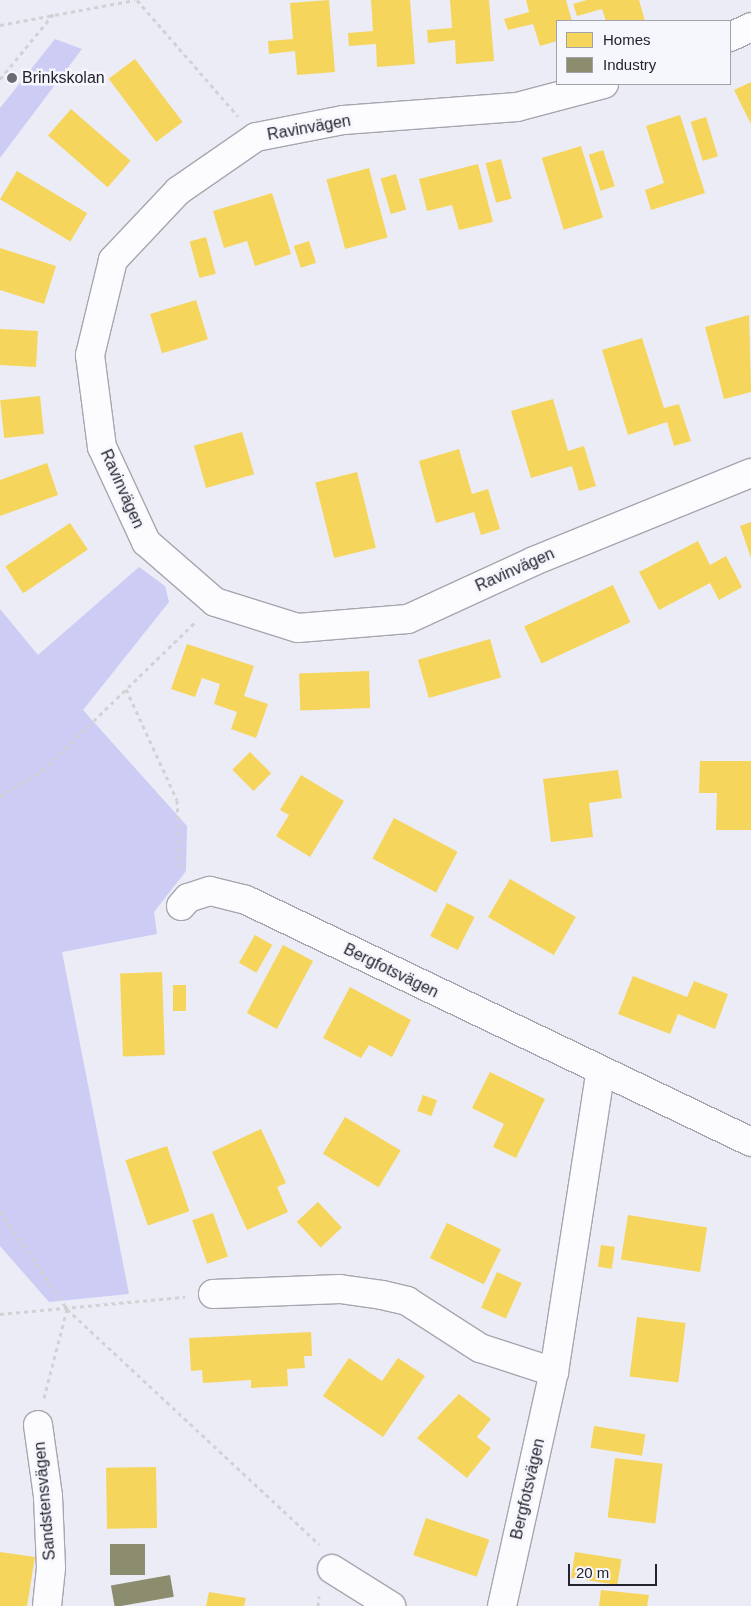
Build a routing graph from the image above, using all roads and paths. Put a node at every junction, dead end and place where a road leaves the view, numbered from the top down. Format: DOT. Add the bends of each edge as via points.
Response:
graph roads {
  1 [pos="136,0"];
  2 [pos="56,12"];
  3 [pos="0,25"];
  4 [pos="751,27"];
  5 [pos="731,37"];
  6 [pos="0,79"];
  7 [pos="600,85"];
  8 [pos="256,137"];
  9 [pos="751,473"];
  10 [pos="215,602"];
  11 [pos="126,689"];
  12 [pos="0,796"];
  13 [pos="181,906"];
  14 [pos="600,1074"];
  15 [pos="751,1142"];
  16 [pos="0,1211"];
  17 [pos="213,1294"];
  18 [pos="66,1309"];
  19 [pos="0,1314"];
  20 [pos="554,1372"];
  21 [pos="38,1425"];
  22 [pos="329,1560"];
  23 [pos="47,1606"];
  24 [pos="391,1606"];
  25 [pos="502,1606"];
  1 -- 2 [label="path"];
  1 -- 8 [label="path"];
  2 -- 3 [label="path"];
  2 -- 6 [label="path"];
  4 -- 5 [label="street"];
  7 -- 8 [label="street, Ravinvägen" via="516,107 343,120"];
  8 -- 10 [label="street, Ravinvägen" via="178,191 113,260 90,355 102,447 146,542"];
  9 -- 10 [label="street, Ravinvägen" via="543,557 408,619 298,628"];
  10 -- 11 [label="path"];
  11 -- 12 [label="path" via="42,770"];
  11 -- 13 [label="path" via="177,800"];
  13 -- 14 [label="street, Bergfotsvägen" via="188,898 210,891 246,900"];
  14 -- 15 [label="street, Bergfotsvägen"];
  14 -- 20 [label="street, Bergfotsvägen"];
  16 -- 18 [label="path"];
  17 -- 18 [label="path"];
  17 -- 20 [label="street" via="340,1289 382,1295 407,1301 480,1348"];
  18 -- 19 [label="path"];
  18 -- 21 [label="path"];
  18 -- 22 [label="path"];
  20 -- 25 [label="street, Bergfotsvägen"];
  21 -- 23 [label="street, Sandstensvägen" via="48,1496 51,1568"];
  22 -- 24 [label="street"];
}
